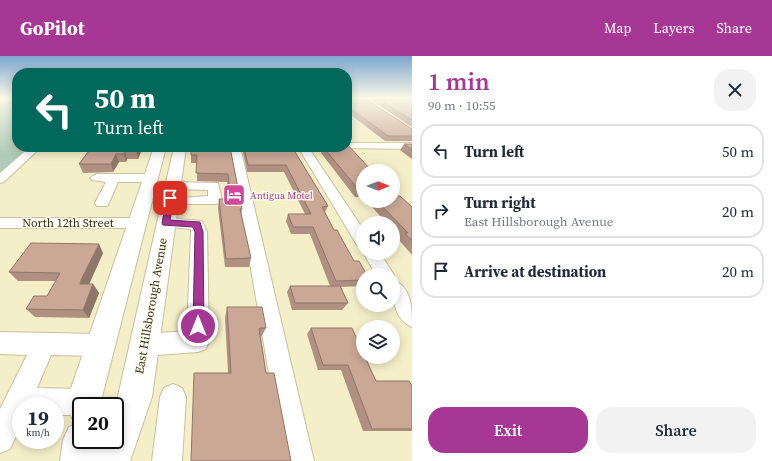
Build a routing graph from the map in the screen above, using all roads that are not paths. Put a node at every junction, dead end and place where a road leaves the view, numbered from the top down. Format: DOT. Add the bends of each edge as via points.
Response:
graph roads {
  1 [pos="352,146"];
  2 [pos="412,146"];
  3 [pos="30,152"];
  4 [pos="159,152"];
  5 [pos="178,152"];
  6 [pos="236,152"];
  7 [pos="306,152"];
  8 [pos="96,178"];
  9 [pos="114,178"];
  10 [pos="151,178"];
  11 [pos="0,179"];
  12 [pos="172,186"];
  13 [pos="187,201"];
  14 [pos="102,203"];
  15 [pos="0,223"];
  16 [pos="137,223"];
  17 [pos="356,230"];
  18 [pos="164,235"];
  19 [pos="400,299"];
  20 [pos="412,317"];
  21 [pos="0,343"];
  22 [pos="44,344"];
  23 [pos="100,345"];
  24 [pos="144,345"];
  25 [pos="20,397"];
  26 [pos="87,397"];
  27 [pos="173,397"];
  28 [pos="12,414"];
  29 [pos="0,439"];
  30 [pos="81,449"];
  31 [pos="80,461"];
  32 [pos="110,461"];
  33 [pos="167,461"];
  34 [pos="299,461"];
  1 -- 2 [label="street"];
  3 -- 11 [label="street"];
  4 -- 10 [label="main road"];
  5 -- 12 [label="main road, East Hillsborough Avenue"];
  6 -- 34 [label="street"];
  7 -- 17 [label="street"];
  8 -- 9 [label="street"];
  9 -- 10 [label="street"];
  9 -- 14 [label="street"];
  10 -- 16 [label="main road"];
  12 -- 13 [label="street" via="214,186 215,200"];
  12 -- 18 [label="main road, East Hillsborough Avenue"];
  15 -- 16 [label="street, North 12th Street"];
  16 -- 18 [label="main road"];
  16 -- 23 [label="main road"];
  18 -- 24 [label="main road, East Hillsborough Avenue"];
  18 -- 24 [label="street" via="197,224 198,341"];
  19 -- 20 [label="street"];
  21 -- 22 [label="street"];
  22 -- 23 [label="street"];
  22 -- 25 [label="street"];
  23 -- 26 [label="main road"];
  24 -- 32 [label="main road, East Hillsborough Avenue" via="135,397"];
  27 -- 33 [label="street"];
  28 -- 29 [label="street"];
  30 -- 31 [label="main road"];
}
